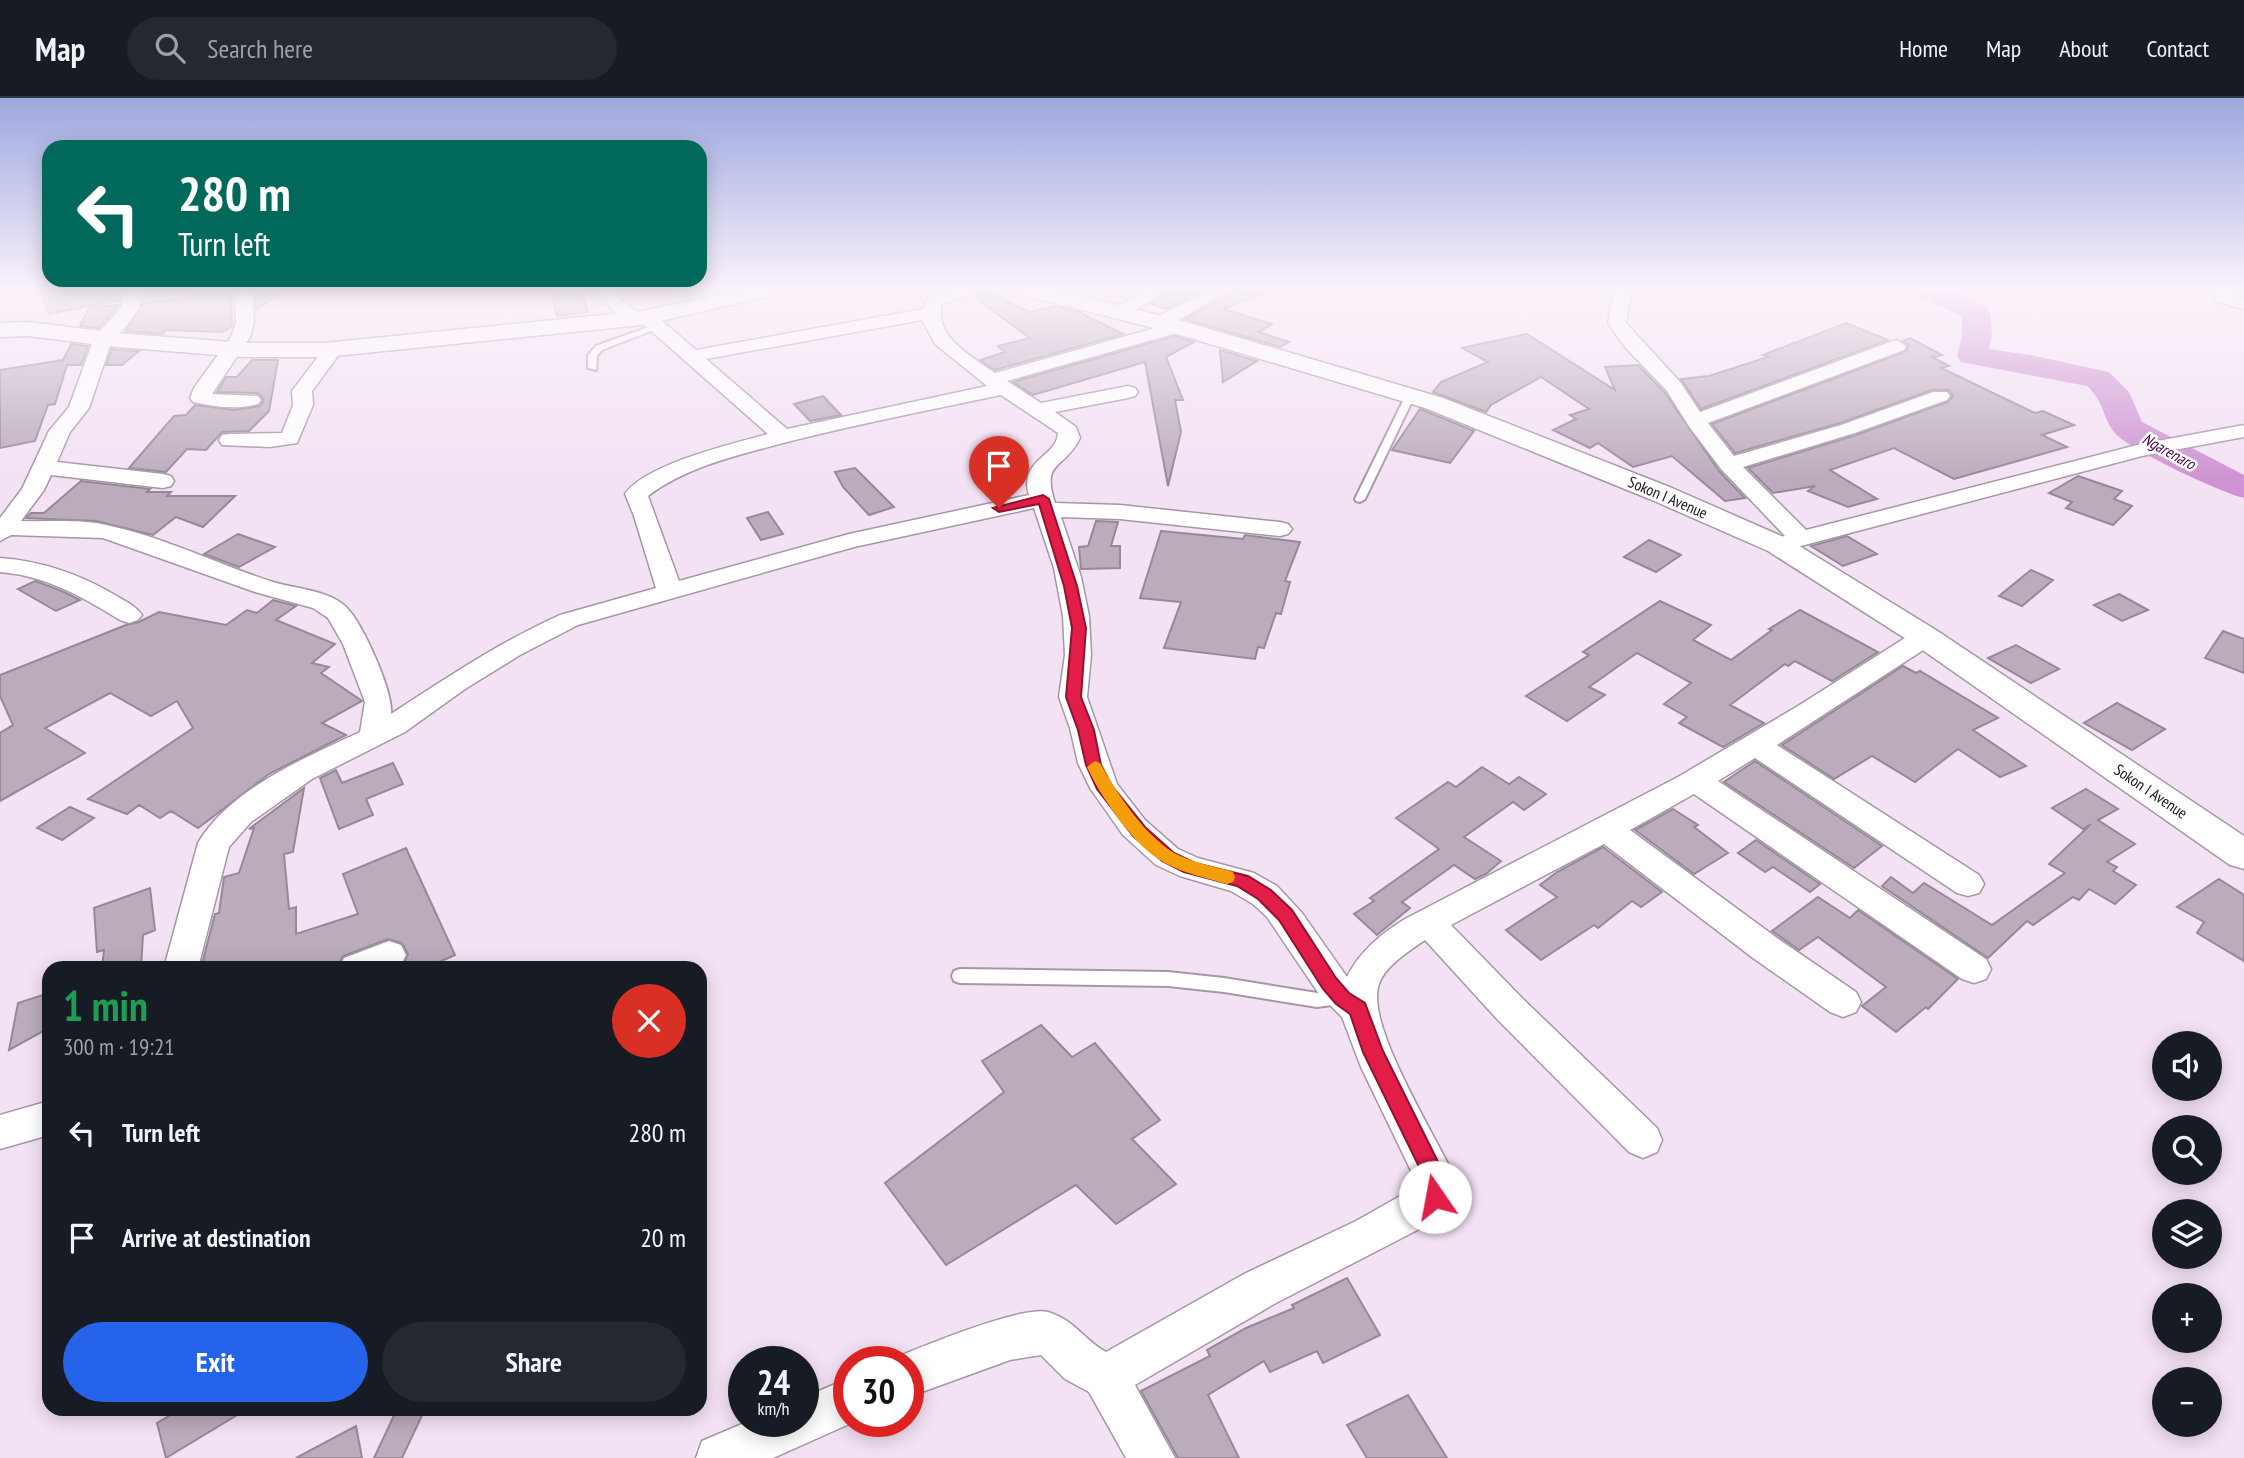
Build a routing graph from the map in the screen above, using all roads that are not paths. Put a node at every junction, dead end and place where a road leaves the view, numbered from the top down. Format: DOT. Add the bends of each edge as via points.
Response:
graph roads {
  1 [pos="98,351"];
  2 [pos="233,351"];
  3 [pos="332,351"];
  4 [pos="595,351"];
  5 [pos="687,351"];
  6 [pos="718,351"];
  7 [pos="955,351"];
  8 [pos="1092,351"];
  9 [pos="1259,351"];
  10 [pos="1638,351"];
  11 [pos="1882,351"];
  12 [pos="693,356"];
  13 [pos="593,368"];
  14 [pos="999,384"];
  15 [pos="1128,392"];
  16 [pos="1410,395"];
  17 [pos="1940,396"];
  18 [pos="251,400"];
  19 [pos="1040,409"];
  20 [pos="1695,421"];
  21 [pos="2244,431"];
  22 [pos="783,437"];
  23 [pos="230,440"];
  24 [pos="1729,464"];
  25 [pos="45,468"];
  26 [pos="163,481"];
  27 [pos="1360,499"];
  28 [pos="1045,504"];
  29 [pos="1280,528"];
  30 [pos="2,531"];
  31 [pos="1790,541"];
  32 [pos="0,565"];
  33 [pos="670,592"];
  34 [pos="129,615"];
  35 [pos="1925,637"];
  36 [pos="374,737"];
  37 [pos="1755,744"];
  38 [pos="1695,779"];
  39 [pos="1606,829"];
  40 [pos="2244,855"];
  41 [pos="1968,884"];
  42 [pos="1428,922"];
  43 [pos="389,955"];
  44 [pos="183,961"];
  45 [pos="374,961"];
  46 [pos="1974,969"];
  47 [pos="960,976"];
  48 [pos="1843,1002"];
  49 [pos="1350,1004"];
  50 [pos="42,1120"];
  51 [pos="0,1132"];
  52 [pos="1643,1140"];
  53 [pos="924,1369"];
  54 [pos="1105,1376"];
  55 [pos="780,1437"];
  56 [pos="719,1458"];
  57 [pos="1152,1458"];
  1 -- 25 [label="street" via="79,408 60,431"];
  2 -- 18 [label="street" via="200,398"];
  3 -- 23 [label="street" via="302,391 303,405 290,439"];
  4 -- 13 [label="lane"];
  5 -- 12 [label="street"];
  6 -- 12 [label="street"];
  7 -- 14 [label="street"];
  8 -- 14 [label="street"];
  9 -- 16 [label="street, Sokon I Avenue"];
  10 -- 20 [label="street" via="1674,388"];
  11 -- 20 [label="street"];
  12 -- 22 [label="street"];
  14 -- 19 [label="street"];
  14 -- 22 [label="street"];
  15 -- 19 [label="street"];
  16 -- 27 [label="lane"];
  16 -- 31 [label="street, Sokon I Avenue"];
  17 -- 24 [label="street"];
  19 -- 28 [label="street" via="1071,437 1041,469 1038,487"];
  20 -- 24 [label="street"];
  21 -- 31 [label="street" via="2141,450"];
  22 -- 33 [label="street" via="659,475 636,494"];
  24 -- 31 [label="street" via="1777,516"];
  25 -- 26 [label="street"];
  25 -- 30 [label="street"];
  28 -- 29 [label="street"];
  28 -- 33 [label="street" via="849,541"];
  28 -- 49 [label="street" via="1079,628 1073,697 1105,789 1139,831 1168,857 1242,881 1264,895 1286,915 1320,970"];
  30 -- 36 [label="street" via="103,531 322,603 338,613 356,644 379,702"];
  31 -- 35 [label="street, Sokon I Avenue"];
  32 -- 34 [label="street" via="47,570"];
  33 -- 36 [label="street" via="569,620 531,638"];
  35 -- 37 [label="street"];
  35 -- 40 [label="street, Sokon I Avenue"];
  36 -- 44 [label="street" via="292,779 240,814 214,843"];
  37 -- 38 [label="street"];
  37 -- 41 [label="street"];
  38 -- 39 [label="street"];
  38 -- 46 [label="street"];
  39 -- 42 [label="street"];
  39 -- 48 [label="street"];
  42 -- 49 [label="street" via="1374,962"];
  42 -- 52 [label="street"];
  43 -- 45 [label="street"];
  47 -- 49 [label="lane" via="1169,979"];
  49 -- 54 [label="street" via="1437,1180 1435,1197"];
  50 -- 51 [label="street"];
  53 -- 54 [label="street" via="1010,1338 1045,1333"];
  54 -- 57 [label="street"];
  55 -- 56 [label="street"];
}
